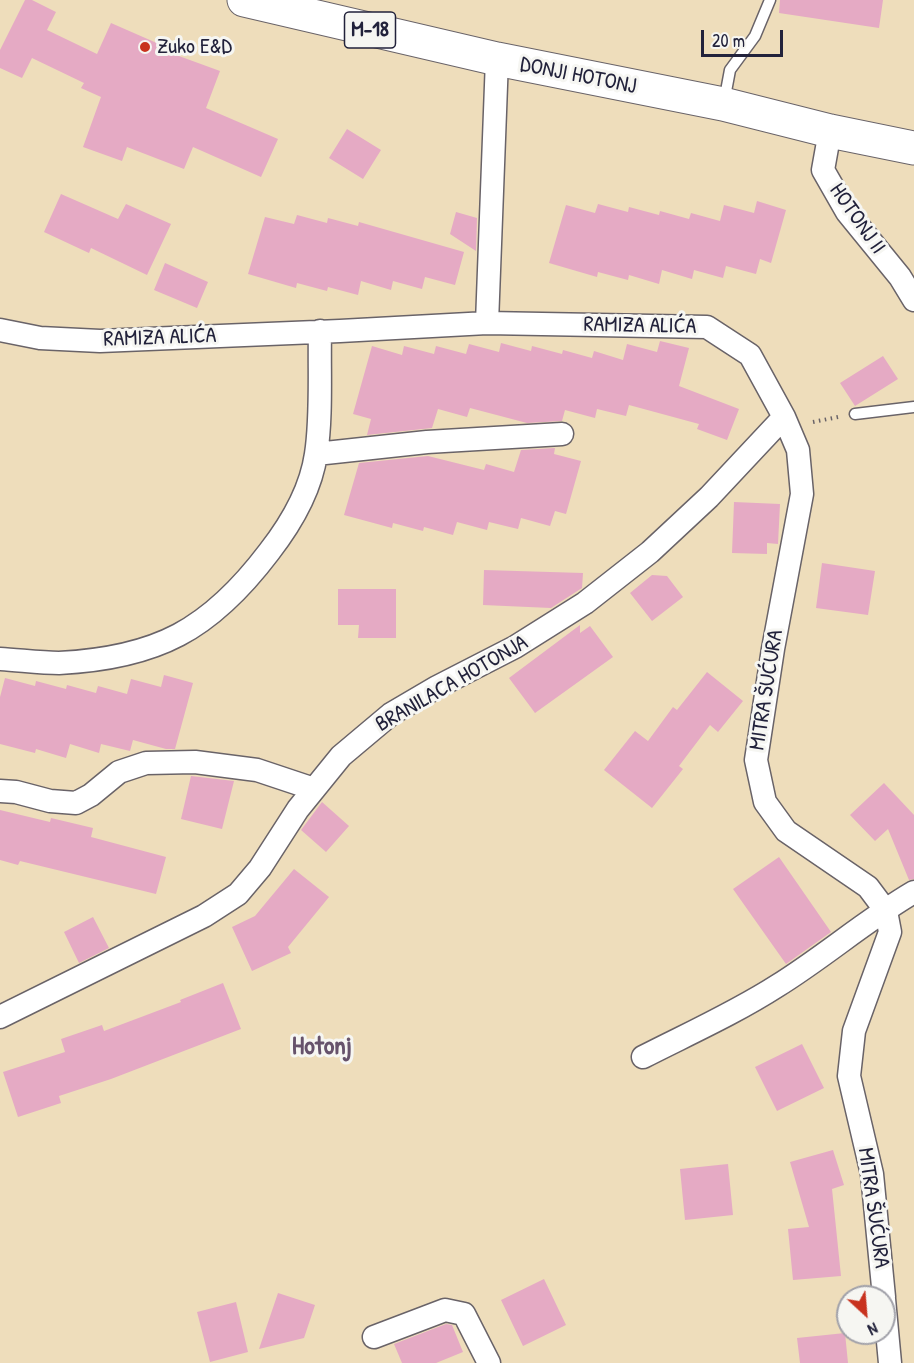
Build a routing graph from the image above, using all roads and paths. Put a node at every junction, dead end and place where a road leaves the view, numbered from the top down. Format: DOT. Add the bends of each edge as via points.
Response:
graph roads {
  1 [pos="243,0"];
  2 [pos="770,0"];
  3 [pos="497,59"];
  4 [pos="723,104"];
  5 [pos="830,130"];
  6 [pos="914,148"];
  7 [pos="914,300"];
  8 [pos="487,323"];
  9 [pos="0,330"];
  10 [pos="320,331"];
  11 [pos="914,406"];
  12 [pos="855,414"];
  13 [pos="787,422"];
  14 [pos="562,434"];
  15 [pos="316,454"];
  16 [pos="0,659"];
  17 [pos="314,789"];
  18 [pos="0,791"];
  19 [pos="914,892"];
  20 [pos="886,911"];
  21 [pos="0,1017"];
  22 [pos="643,1057"];
  23 [pos="883,1285"];
  24 [pos="374,1337"];
  25 [pos="888,1345"];
  26 [pos="489,1363"];
  27 [pos="890,1363"];
  1 -- 3 [label="main road, DONJI HOTONJ / M-18"];
  2 -- 4 [label="lane" via="755,36 730,70"];
  3 -- 4 [label="main road, DONJI HOTONJ / M-18"];
  3 -- 8 [label="street"];
  4 -- 5 [label="main road, DONJI HOTONJ / M-18"];
  5 -- 6 [label="main road, DONJI HOTONJ / M-18"];
  5 -- 7 [label="street, HOTONJ II" via="823,170 847,212"];
  8 -- 10 [label="street, RAMIZA ALIĆA"];
  8 -- 13 [label="street, RAMIZA ALIĆA" via="707,327 750,355"];
  9 -- 10 [label="street, RAMIZA ALIĆA" via="40,338 100,341"];
  10 -- 15 [label="street"];
  11 -- 12 [label="lane"];
  12 -- 13 [label="path"];
  13 -- 17 [label="street, BRANILACA HOTONJA" via="650,552 594,596 515,647 391,714 341,756"];
  13 -- 20 [label="street, MITRA ŠUĆURA" via="798,450 802,494 756,760 765,802 786,831 868,887"];
  14 -- 15 [label="street"];
  15 -- 16 [label="street" via="309,483 275,544 246,583 217,610 183,633 142,651 104,658 57,663"];
  17 -- 18 [label="street" via="257,770 195,762 146,763 119,772 76,803"];
  17 -- 21 [label="street, BRANILACA HOTONJA" via="238,894 204,916"];
  19 -- 20 [label="street"];
  20 -- 22 [label="street" via="778,986"];
  20 -- 23 [label="street, MITRA ŠUĆURA" via="890,932 854,1030 849,1076 872,1174"];
  24 -- 26 [label="street" via="445,1310 464,1314"];
  25 -- 27 [label="street, MITRA ŠUĆURA"];
}
